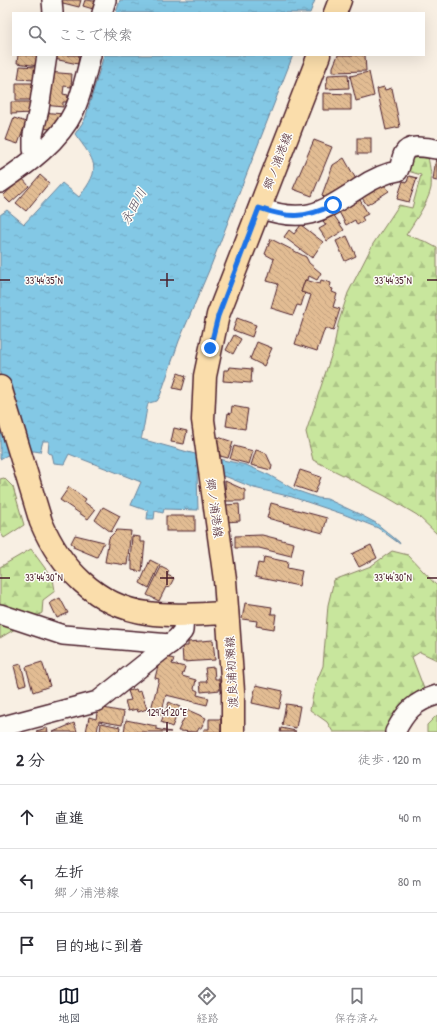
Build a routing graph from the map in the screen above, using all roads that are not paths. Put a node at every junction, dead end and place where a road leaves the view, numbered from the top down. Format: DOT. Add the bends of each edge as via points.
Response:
graph roads {
  1 [pos="52,0"];
  2 [pos="106,0"];
  3 [pos="340,0"];
  4 [pos="53,12"];
  5 [pos="102,12"];
  6 [pos="335,12"];
  7 [pos="47,56"];
  8 [pos="91,56"];
  9 [pos="318,56"];
  10 [pos="437,149"];
  11 [pos="38,153"];
  12 [pos="0,183"];
  13 [pos="259,208"];
  14 [pos="0,388"];
  15 [pos="227,613"];
  16 [pos="0,614"];
  17 [pos="184,615"];
  18 [pos="170,644"];
  19 [pos="437,695"];
  20 [pos="0,727"];
  21 [pos="233,732"];
  22 [pos="395,732"];
  1 -- 4 [label="street"];
  2 -- 5 [label="street"];
  3 -- 6 [label="main road"];
  7 -- 11 [label="street" via="33,135 33,148"];
  8 -- 11 [label="street" via="74,110 56,136"];
  9 -- 13 [label="main road, 郷ノ浦港線"];
  10 -- 13 [label="street" via="408,148 404,152 398,171 381,176 333,205 314,213 303,216 280,215"];
  11 -- 12 [label="street"];
  13 -- 15 [label="main road, 郷ノ浦港線" via="218,316 210,348 203,398 203,420 225,580"];
  14 -- 17 [label="main road" via="50,543 63,563 85,586 109,601 147,613"];
  15 -- 17 [label="main road"];
  15 -- 21 [label="main road, 渡良浦初瀬線" via="233,691"];
  16 -- 18 [label="street" via="63,635"];
  17 -- 18 [label="street" via="183,631"];
  18 -- 20 [label="street" via="98,701"];
  19 -- 22 [label="street" via="403,715"];
}
